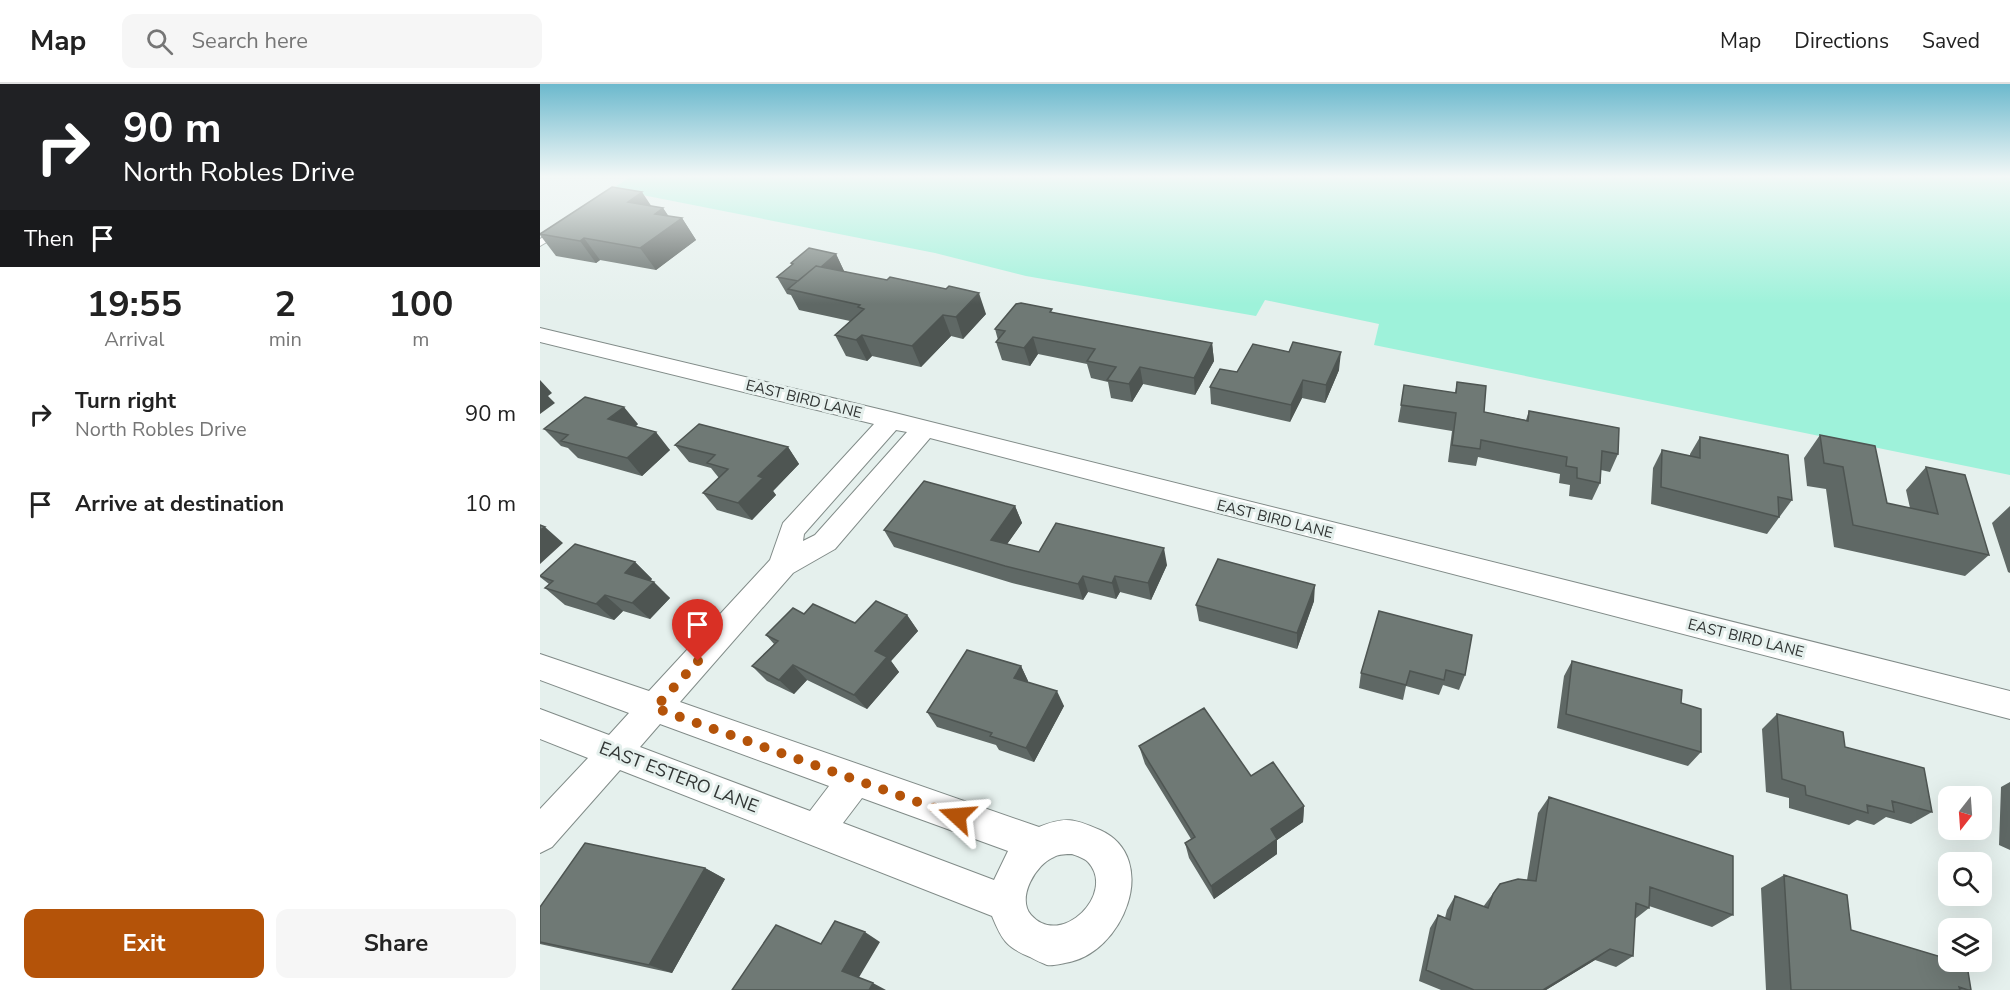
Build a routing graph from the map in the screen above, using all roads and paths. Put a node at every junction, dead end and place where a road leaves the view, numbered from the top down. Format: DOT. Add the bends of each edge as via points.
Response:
graph roads {
  1 [pos="570,224"];
  2 [pos="540,243"];
  3 [pos="540,335"];
  4 [pos="891,420"];
  5 [pos="924,429"];
  6 [pos="783,565"];
  7 [pos="540,668"];
  8 [pos="2010,705"];
  9 [pos="655,708"];
  10 [pos="540,724"];
  11 [pos="614,753"];
  12 [pos="854,780"];
  13 [pos="817,831"];
  14 [pos="540,835"];
  15 [pos="1040,845"];
  16 [pos="1008,904"];
  1 -- 2 [label="lane"];
  3 -- 4 [label="street, EAST BIRD LANE"];
  4 -- 5 [label="street, EAST BIRD LANE"];
  4 -- 6 [label="street" via="792,530"];
  5 -- 6 [label="street" via="825,542"];
  5 -- 8 [label="street, EAST BIRD LANE"];
  6 -- 9 [label="street"];
  7 -- 9 [label="street"];
  9 -- 11 [label="street"];
  9 -- 12 [label="street"];
  10 -- 11 [label="street, EAST ESTERO LANE"];
  11 -- 13 [label="street, EAST ESTERO LANE"];
  11 -- 14 [label="street"];
  12 -- 13 [label="street"];
  12 -- 15 [label="street"];
  13 -- 16 [label="street, EAST ESTERO LANE"];
  15 -- 16 [label="street" via="1019,864 1012,877"];
  15 -- 16 [label="street" via="1056,837 1073,836 1089,839 1102,848 1115,879 1113,898 1105,916 1092,931 1074,942 1038,944 1023,935"];
}
